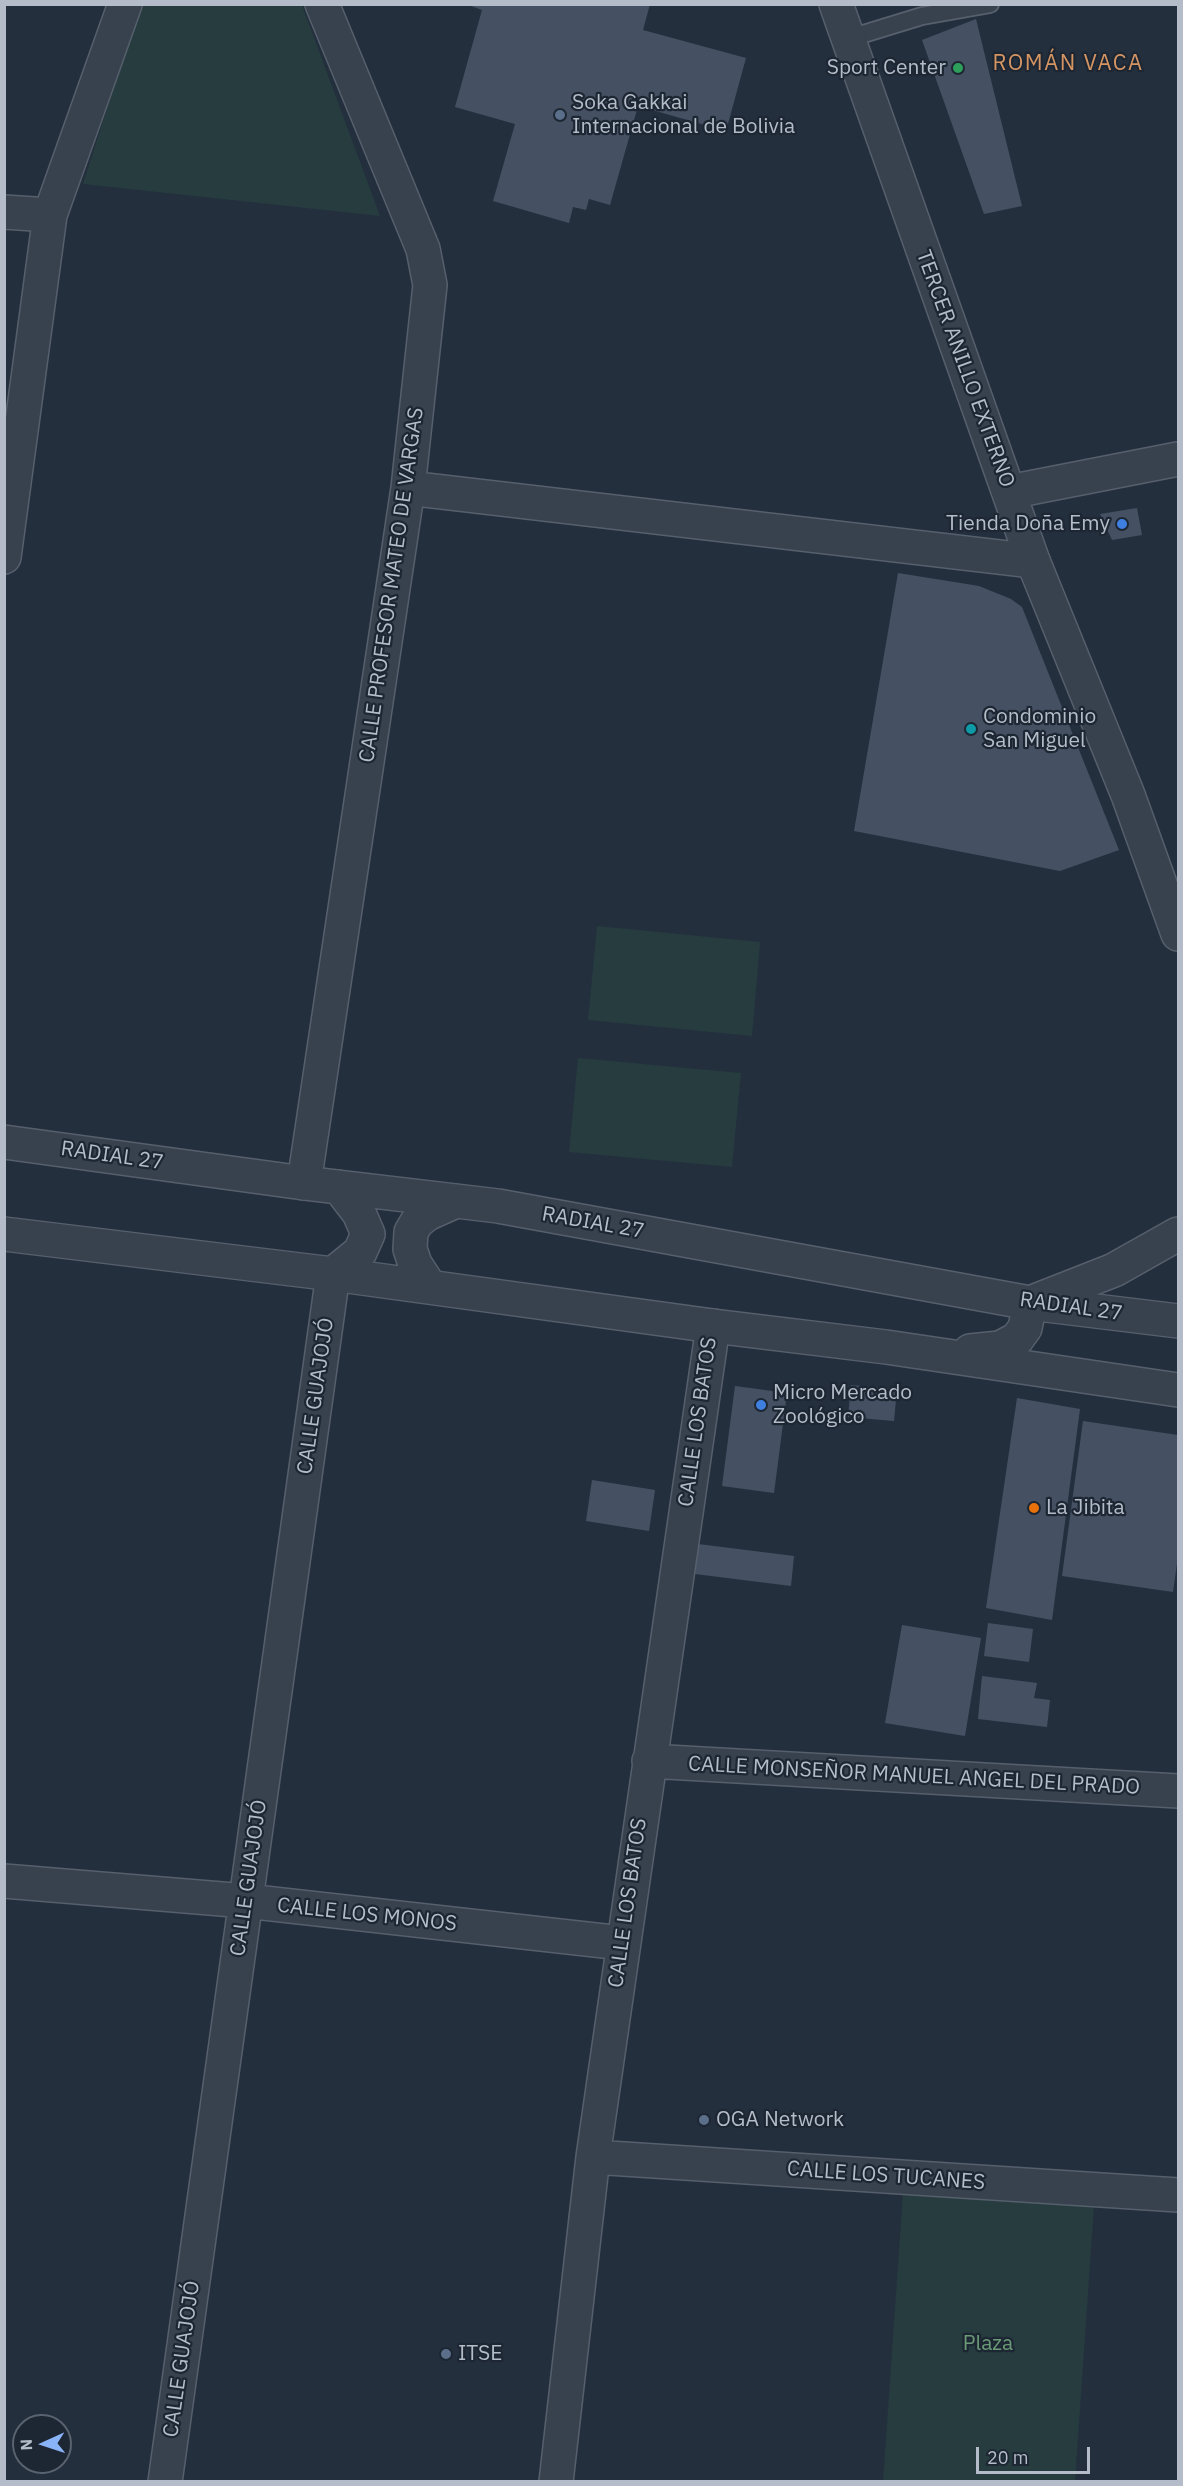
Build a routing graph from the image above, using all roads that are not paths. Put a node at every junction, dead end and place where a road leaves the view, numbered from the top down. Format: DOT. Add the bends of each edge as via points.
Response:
graph roads {
  1 [pos="125,4"];
  2 [pos="322,4"];
  3 [pos="836,4"];
  4 [pos="990,4"];
  5 [pos="848,39"];
  6 [pos="4,212"];
  7 [pos="50,215"];
  8 [pos="1179,459"];
  9 [pos="408,488"];
  10 [pos="1009,492"];
  11 [pos="4,557"];
  12 [pos="1033,561"];
  13 [pos="1179,934"];
  14 [pos="4,1142"];
  15 [pos="304,1182"];
  16 [pos="339,1187"];
  17 [pos="456,1201"];
  18 [pos="4,1234"];
  19 [pos="1179,1234"];
  20 [pos="333,1274"];
  21 [pos="430,1287"];
  22 [pos="1030,1303"];
  23 [pos="1179,1321"];
  24 [pos="712,1326"];
  25 [pos="937,1354"];
  26 [pos="1179,1390"];
  27 [pos="649,1761"];
  28 [pos="1179,1791"];
  29 [pos="4,1881"];
  30 [pos="246,1901"];
  31 [pos="622,1943"];
  32 [pos="593,2157"];
  33 [pos="1179,2195"];
  34 [pos="165,2481"];
  35 [pos="556,2481"];
  1 -- 7 [label="street"];
  2 -- 9 [label="street, CALLE PROFESOR MATEO DE VARGAS" via="423,249 430,285"];
  3 -- 5 [label="street, TERCER ANILLO EXTERNO"];
  4 -- 5 [label="lane" via="922,16"];
  5 -- 10 [label="street, TERCER ANILLO EXTERNO"];
  6 -- 7 [label="street"];
  7 -- 11 [label="street"];
  8 -- 10 [label="street"];
  9 -- 12 [label="street"];
  9 -- 15 [label="street, CALLE PROFESOR MATEO DE VARGAS"];
  10 -- 12 [label="street, TERCER ANILLO EXTERNO"];
  12 -- 13 [label="street, TERCER ANILLO EXTERNO" via="1128,795"];
  14 -- 15 [label="street, RADIAL 27"];
  15 -- 16 [label="street, RADIAL 27"];
  16 -- 17 [label="street, RADIAL 27"];
  16 -- 20 [label="street" via="359,1213 368,1234 360,1252"];
  17 -- 21 [label="street" via="427,1214 411,1232 414,1264"];
  17 -- 22 [label="street, RADIAL 27"];
  18 -- 20 [label="street"];
  19 -- 22 [label="street" via="1114,1270"];
  20 -- 21 [label="street"];
  20 -- 30 [label="street, CALLE GUAJOJÓ"];
  21 -- 24 [label="street"];
  22 -- 23 [label="street, RADIAL 27"];
  22 -- 25 [label="street" via="1025,1328 1017,1339 1000,1348"];
  24 -- 25 [label="street"];
  24 -- 27 [label="street, CALLE LOS BATOS"];
  25 -- 26 [label="street"];
  27 -- 28 [label="street, CALLE MONSEÑOR MANUEL ANGEL DEL PRADO"];
  27 -- 31 [label="street, CALLE LOS BATOS"];
  29 -- 30 [label="street, CALLE LOS MONOS"];
  30 -- 31 [label="street, CALLE LOS MONOS"];
  30 -- 34 [label="street, CALLE GUAJOJÓ"];
  31 -- 32 [label="street, CALLE LOS BATOS"];
  32 -- 33 [label="street, CALLE LOS TUCANES"];
  32 -- 35 [label="street, CALLE LOS BATOS"];
}
